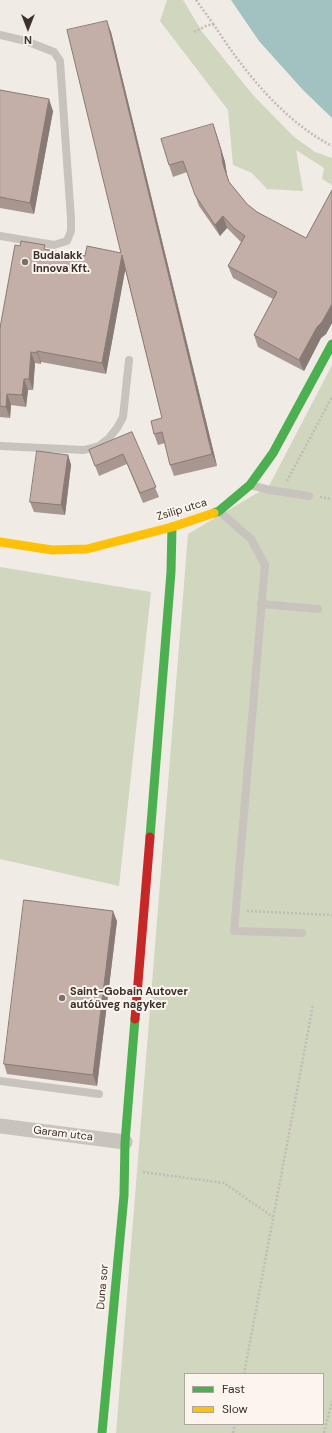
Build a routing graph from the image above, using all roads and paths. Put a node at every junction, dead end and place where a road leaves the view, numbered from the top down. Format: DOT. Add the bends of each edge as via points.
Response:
graph roads {
  1 [pos="196,0"];
  2 [pos="214,25"];
  3 [pos="194,32"];
  4 [pos="0,35"];
  5 [pos="332,146"];
  6 [pos="0,236"];
  7 [pos="332,344"];
  8 [pos="129,360"];
  9 [pos="332,397"];
  10 [pos="0,446"];
  11 [pos="250,485"];
  12 [pos="281,492"];
  13 [pos="309,496"];
  14 [pos="219,512"];
  15 [pos="172,527"];
  16 [pos="0,542"];
  17 [pos="261,604"];
  18 [pos="318,609"];
  19 [pos="235,910"];
  20 [pos="332,915"];
  21 [pos="302,933"];
  22 [pos="313,1005"];
  23 [pos="0,1081"];
  24 [pos="99,1094"];
  25 [pos="0,1126"];
  26 [pos="125,1142"];
  27 [pos="125,1169"];
  28 [pos="273,1217"];
  29 [pos="244,1373"];
  30 [pos="332,1401"];
  31 [pos="102,1433"];
  32 [pos="324,1433"];
  1 -- 2 [label="path"];
  2 -- 3 [label="path"];
  2 -- 5 [label="path" via="238,60 273,99 314,137"];
  4 -- 6 [label="lane" via="26,41 54,52 60,62 71,219 71,231 67,241 54,245"];
  7 -- 11 [label="street, Zsilip utca" via="273,453"];
  8 -- 10 [label="lane" via="123,417 109,438 99,446 84,450"];
  9 -- 12 [label="path"];
  11 -- 12 [label="lane"];
  11 -- 14 [label="street, Zsilip utca"];
  12 -- 13 [label="lane"];
  14 -- 15 [label="street, Zsilip utca"];
  14 -- 17 [label="lane" via="251,539 265,565"];
  15 -- 16 [label="street, Zsilip utca" via="87,549 52,550"];
  15 -- 26 [label="street, Duna sor" via="171,580"];
  17 -- 18 [label="lane"];
  17 -- 19 [label="lane"];
  19 -- 20 [label="path"];
  19 -- 21 [label="lane" via="234,932"];
  22 -- 28 [label="path"];
  23 -- 24 [label="lane"];
  25 -- 26 [label="street, Garam utca"];
  26 -- 27 [label="street, Duna sor"];
  27 -- 28 [label="path" via="224,1183"];
  27 -- 31 [label="street, Duna sor"];
  28 -- 29 [label="path"];
  30 -- 32 [label="path"];
}
